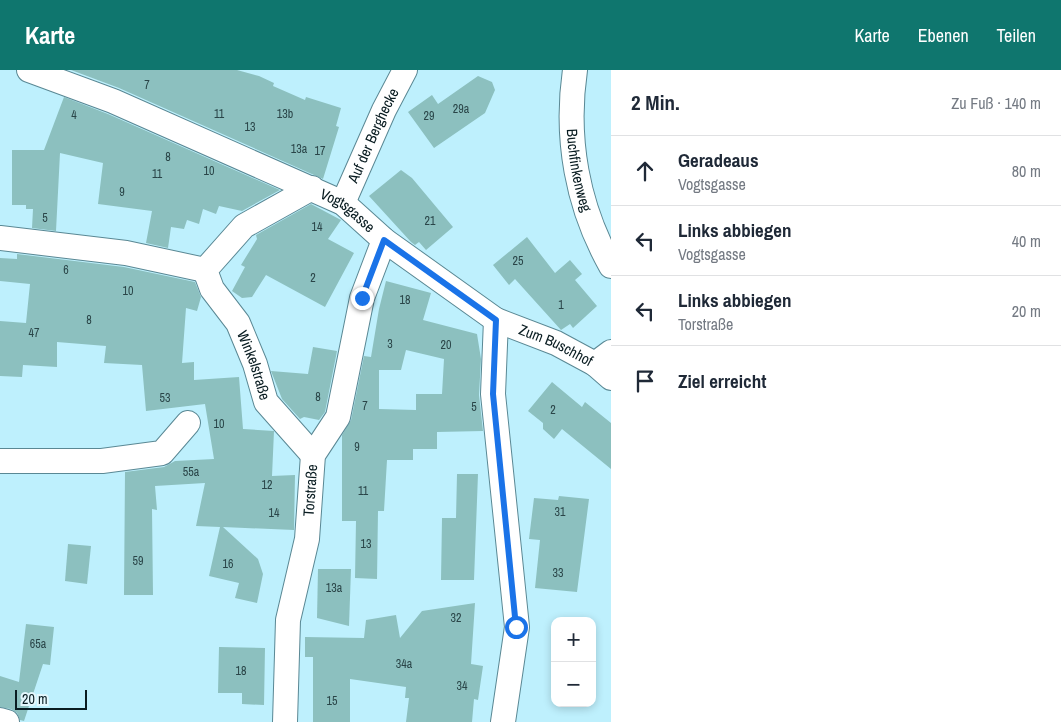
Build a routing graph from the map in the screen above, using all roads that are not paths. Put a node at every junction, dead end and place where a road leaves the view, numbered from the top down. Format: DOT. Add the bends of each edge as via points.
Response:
graph roads {
  1 [pos="29,70"];
  2 [pos="405,70"];
  3 [pos="575,70"];
  4 [pos="312,188"];
  5 [pos="343,203"];
  6 [pos="0,238"];
  7 [pos="384,240"];
  8 [pos="611,266"];
  9 [pos="205,270"];
  10 [pos="496,320"];
  11 [pos="606,365"];
  12 [pos="188,423"];
  13 [pos="313,454"];
  14 [pos="0,461"];
  15 [pos="0,720"];
  16 [pos="7,722"];
  17 [pos="285,722"];
  18 [pos="503,722"];
  1 -- 4 [label="street, Vogtsgasse" via="113,101"];
  2 -- 5 [label="street, Auf der Berghecke"];
  3 -- 8 [label="street, Buchfinkenweg" via="571,130 577,177 595,238"];
  4 -- 5 [label="street, Vogtsgasse"];
  4 -- 9 [label="street" via="244,226"];
  5 -- 7 [label="street, Vogtsgasse"];
  6 -- 9 [label="street" via="126,253"];
  7 -- 10 [label="street, Vogtsgasse"];
  7 -- 13 [label="street, Torstraße" via="362,298 338,417"];
  9 -- 13 [label="street, Winkelstraße" via="212,289 238,323 256,364 266,402"];
  10 -- 11 [label="street, Zum Buschhof"];
  10 -- 18 [label="street" via="493,394 516,627"];
  12 -- 14 [label="street" via="162,453 102,461"];
  13 -- 17 [label="street, Torstraße" via="307,539 288,620"];
  15 -- 16 [label="street"];
}
